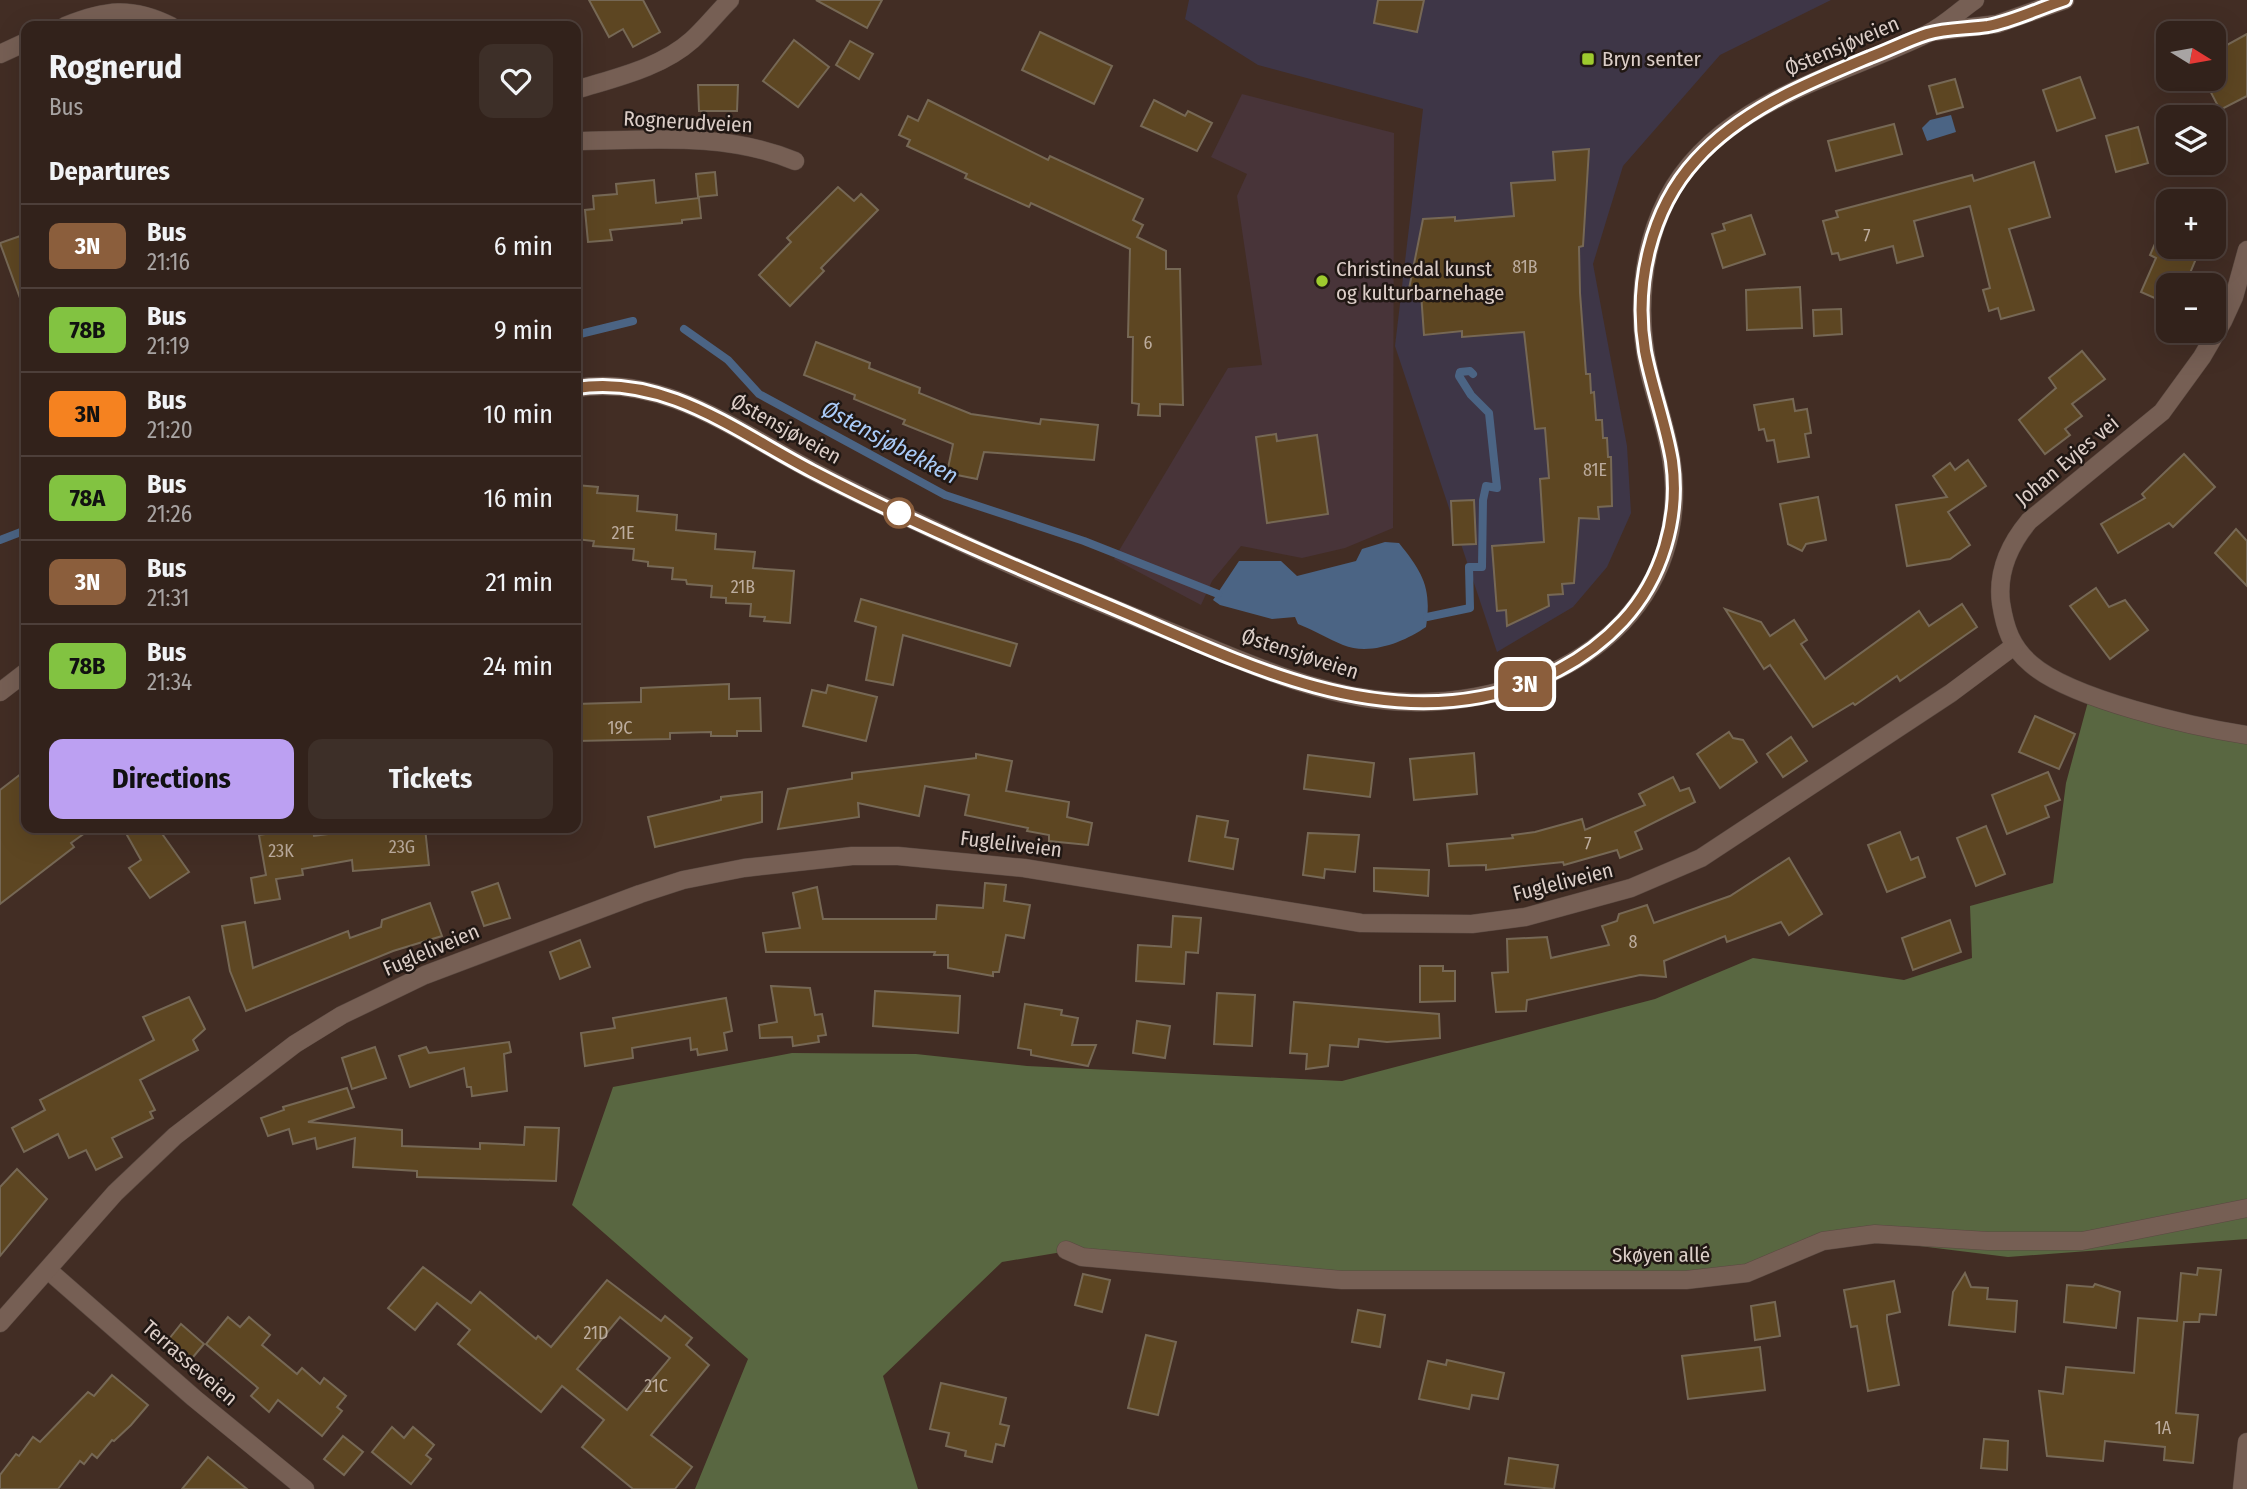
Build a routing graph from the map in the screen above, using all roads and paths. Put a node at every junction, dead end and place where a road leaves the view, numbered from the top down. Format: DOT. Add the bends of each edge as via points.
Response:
graph roads {
  1 [pos="730,0"];
  2 [pos="1975,0"];
  3 [pos="2065,0"];
  4 [pos="78,21"];
  5 [pos="161,21"];
  6 [pos="1931,32"];
  7 [pos="21,44"];
  8 [pos="0,54"];
  9 [pos="581,88"];
  10 [pos="581,141"];
  11 [pos="795,161"];
  12 [pos="2247,250"];
  13 [pos="581,388"];
  14 [pos="2014,646"];
  15 [pos="21,676"];
  16 [pos="0,692"];
  17 [pos="2247,735"];
  18 [pos="2247,1208"];
  19 [pos="1066,1250"];
  20 [pos="48,1270"];
  21 [pos="0,1323"];
  22 [pos="2247,1441"];
  23 [pos="305,1489"];
  24 [pos="2242,1489"];
  1 -- 9 [label="street" via="674,53"];
  2 -- 6 [label="street, Østensjøveien"];
  3 -- 6 [label="street, Østensjøveien" via="1997,24"];
  4 -- 5 [label="street" via="127,11"];
  6 -- 13 [label="street, Østensjøveien" via="1809,83 1757,111 1714,143 1678,181 1648,251 1642,319 1644,347 1672,464 1674,496 1666,545 1644,593 1609,636 1567,665 1502,692 1451,701 1406,702 1342,694 1280,675 951,538 685,403 630,387"];
  7 -- 8 [label="street"];
  10 -- 11 [label="street, Rognerudveien" via="748,145"];
  12 -- 14 [label="street, Johan Evjes vei" via="2223,321 2162,412 2062,492 2017,536 2001,570 2000,590 2005,627"];
  14 -- 17 [label="street" via="2032,665 2094,696 2167,719"];
  14 -- 20 [label="street, Fugleliveien" via="1951,693 1701,858 1630,888 1525,918 1472,924 1371,923 1024,867 898,856 785,862 673,884 425,975 342,1015 295,1044 175,1136 115,1193"];
  15 -- 16 [label="street"];
  18 -- 19 [label="street, Skøyen allé" via="2082,1241 1875,1234 1823,1241 1747,1273 1686,1280 1342,1280 1082,1257"];
  20 -- 21 [label="street, Fugleliveien"];
  20 -- 23 [label="street, Terrasseveien"];
  22 -- 24 [label="street"];
}
